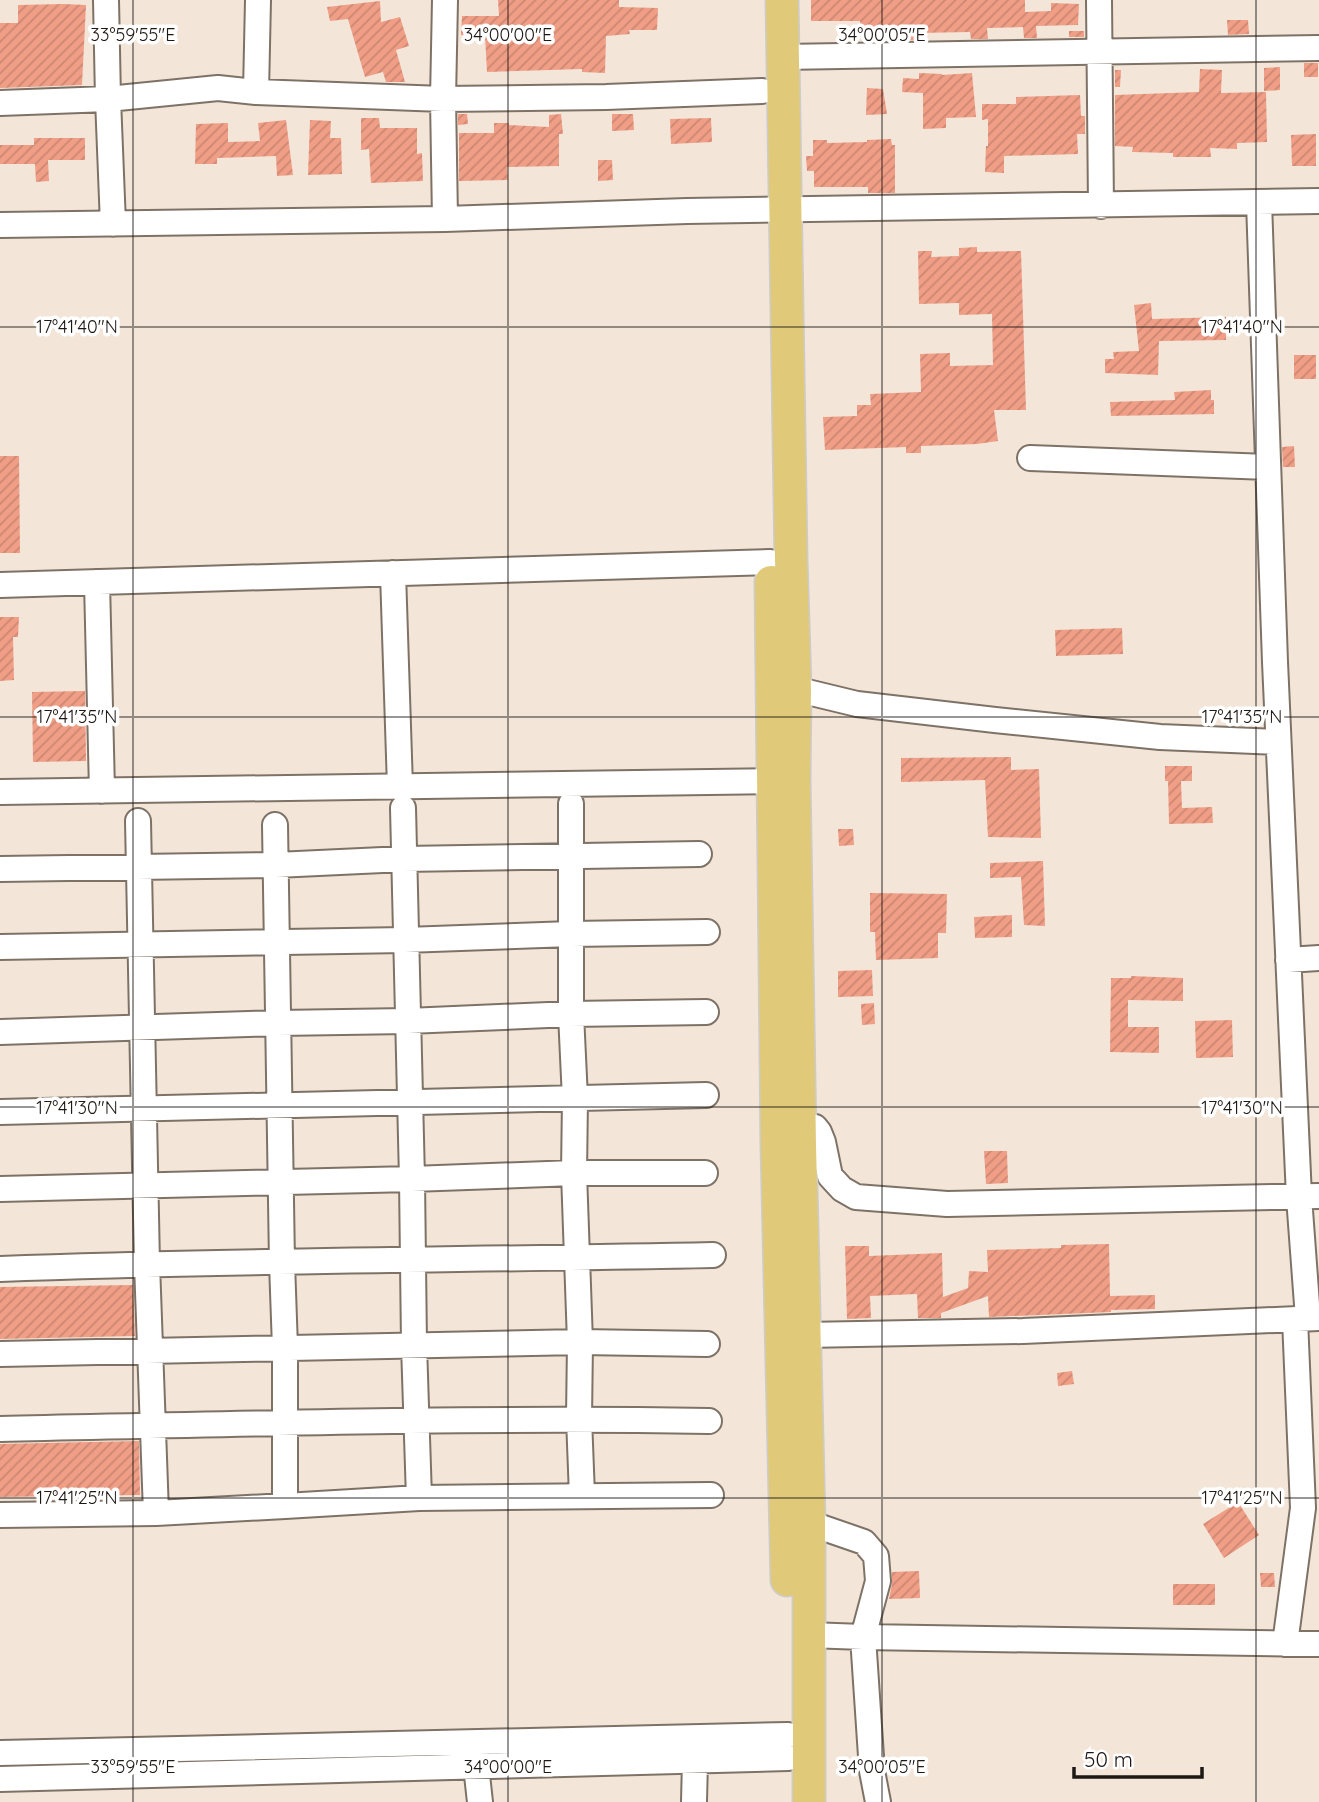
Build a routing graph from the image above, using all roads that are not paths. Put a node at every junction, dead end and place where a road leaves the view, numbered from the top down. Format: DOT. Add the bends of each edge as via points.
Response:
graph roads {
  1 [pos="106,0"];
  2 [pos="258,0"];
  3 [pos="444,0"];
  4 [pos="761,0"];
  5 [pos="782,0"];
  6 [pos="1099,0"];
  7 [pos="1319,48"];
  8 [pos="1100,52"];
  9 [pos="783,57"];
  10 [pos="762,91"];
  11 [pos="256,92"];
  12 [pos="108,99"];
  13 [pos="443,99"];
  14 [pos="0,103"];
  15 [pos="1319,201"];
  16 [pos="1259,202"];
  17 [pos="1101,206"];
  18 [pos="774,210"];
  19 [pos="445,219"];
  20 [pos="113,224"];
  21 [pos="0,225"];
  22 [pos="1030,458"];
  23 [pos="1269,467"];
  24 [pos="771,562"];
  25 [pos="393,573"];
  26 [pos="97,582"];
  27 [pos="0,585"];
  28 [pos="795,689"];
  29 [pos="1278,742"];
  30 [pos="773,781"];
  31 [pos="102,791"];
  32 [pos="0,792"];
  33 [pos="401,798"];
  34 [pos="571,804"];
  35 [pos="138,821"];
  36 [pos="275,825"];
  37 [pos="699,855"];
  38 [pos="571,857"];
  39 [pos="404,859"];
  40 [pos="276,865"];
  41 [pos="139,867"];
  42 [pos="0,869"];
  43 [pos="707,932"];
  44 [pos="571,934"];
  45 [pos="405,940"];
  46 [pos="276,943"];
  47 [pos="140,945"];
  48 [pos="0,947"];
  49 [pos="1319,958"];
  50 [pos="1288,960"];
  51 [pos="706,1012"];
  52 [pos="571,1014"];
  53 [pos="408,1021"];
  54 [pos="278,1023"];
  55 [pos="142,1028"];
  56 [pos="0,1032"];
  57 [pos="706,1095"];
  58 [pos="575,1099"];
  59 [pos="411,1102"];
  60 [pos="279,1107"];
  61 [pos="143,1108"];
  62 [pos="0,1112"];
  63 [pos="788,1127"];
  64 [pos="573,1172"];
  65 [pos="705,1173"];
  66 [pos="412,1179"];
  67 [pos="281,1182"];
  68 [pos="145,1185"];
  69 [pos="0,1189"];
  70 [pos="1309,1196"];
  71 [pos="713,1255"];
  72 [pos="577,1258"];
  73 [pos="413,1259"];
  74 [pos="282,1263"];
  75 [pos="147,1264"];
  76 [pos="0,1269"];
  77 [pos="1307,1318"];
  78 [pos="805,1335"];
  79 [pos="580,1342"];
  80 [pos="707,1344"];
  81 [pos="414,1345"];
  82 [pos="285,1348"];
  83 [pos="150,1352"];
  84 [pos="0,1354"];
  85 [pos="579,1418"];
  86 [pos="416,1420"];
  87 [pos="709,1421"];
  88 [pos="286,1422"];
  89 [pos="153,1426"];
  90 [pos="0,1429"];
  91 [pos="711,1495"];
  92 [pos="582,1496"];
  93 [pos="419,1498"];
  94 [pos="285,1506"];
  95 [pos="1311,1507"];
  96 [pos="156,1513"];
  97 [pos="0,1515"];
  98 [pos="809,1523"];
  99 [pos="809,1635"];
  100 [pos="863,1637"];
  101 [pos="1285,1644"];
  102 [pos="1319,1644"];
  103 [pos="788,1746"];
  104 [pos="126,1750"];
  105 [pos="0,1753"];
  106 [pos="476,1754"];
  107 [pos="695,1760"];
  108 [pos="127,1775"];
  109 [pos="0,1779"];
  110 [pos="480,1802"];
  111 [pos="694,1802"];
  112 [pos="789,1802"];
  113 [pos="809,1802"];
  114 [pos="878,1802"];
  1 -- 12 [label="street"];
  2 -- 11 [label="street"];
  3 -- 13 [label="street"];
  4 -- 10 [label="main road"];
  5 -- 9 [label="main road"];
  6 -- 8 [label="street"];
  7 -- 8 [label="street"];
  8 -- 9 [label="street"];
  8 -- 17 [label="street"];
  9 -- 18 [label="main road"];
  10 -- 13 [label="street"];
  10 -- 18 [label="main road"];
  11 -- 12 [label="street" via="218,88"];
  11 -- 13 [label="street"];
  12 -- 14 [label="street"];
  12 -- 20 [label="street"];
  13 -- 19 [label="street"];
  15 -- 16 [label="street"];
  16 -- 17 [label="street"];
  16 -- 23 [label="street"];
  17 -- 18 [label="street"];
  18 -- 19 [label="street"];
  18 -- 24 [label="main road"];
  18 -- 28 [label="main road"];
  19 -- 20 [label="street"];
  20 -- 21 [label="street"];
  22 -- 23 [label="street"];
  23 -- 29 [label="street"];
  24 -- 25 [label="street"];
  24 -- 30 [label="main road"];
  25 -- 26 [label="street"];
  25 -- 33 [label="street"];
  26 -- 27 [label="street"];
  26 -- 31 [label="street"];
  28 -- 29 [label="street" via="857,704 995,720 1160,737"];
  28 -- 63 [label="main road"];
  29 -- 50 [label="street"];
  30 -- 33 [label="street"];
  30 -- 63 [label="main road"];
  31 -- 32 [label="street"];
  31 -- 33 [label="street"];
  33 -- 39 [label="street"];
  34 -- 38 [label="street"];
  35 -- 41 [label="street"];
  36 -- 40 [label="street"];
  37 -- 38 [label="street"];
  38 -- 39 [label="street"];
  38 -- 44 [label="street"];
  39 -- 40 [label="street"];
  39 -- 45 [label="street"];
  40 -- 41 [label="street"];
  40 -- 46 [label="street"];
  41 -- 42 [label="street"];
  41 -- 47 [label="street"];
  43 -- 44 [label="street"];
  44 -- 45 [label="street"];
  44 -- 52 [label="street"];
  45 -- 46 [label="street"];
  45 -- 53 [label="street"];
  46 -- 47 [label="street"];
  46 -- 54 [label="street"];
  47 -- 48 [label="street"];
  47 -- 55 [label="street"];
  49 -- 50 [label="street"];
  50 -- 70 [label="street"];
  51 -- 52 [label="street"];
  52 -- 53 [label="street"];
  52 -- 58 [label="street"];
  53 -- 54 [label="street"];
  53 -- 59 [label="street"];
  54 -- 55 [label="street"];
  54 -- 60 [label="street"];
  55 -- 56 [label="street"];
  55 -- 61 [label="street"];
  57 -- 58 [label="street"];
  58 -- 59 [label="street"];
  58 -- 64 [label="street"];
  59 -- 60 [label="street"];
  59 -- 66 [label="street"];
  60 -- 61 [label="street"];
  60 -- 67 [label="street"];
  61 -- 62 [label="street"];
  61 -- 68 [label="street"];
  63 -- 70 [label="street" via="815,1127 830,1176 856,1197 947,1204"];
  63 -- 78 [label="main road"];
  63 -- 103 [label="main road"];
  64 -- 65 [label="street"];
  64 -- 66 [label="street"];
  64 -- 72 [label="street"];
  66 -- 67 [label="street"];
  66 -- 73 [label="street"];
  67 -- 68 [label="street"];
  67 -- 74 [label="street"];
  68 -- 69 [label="street"];
  68 -- 75 [label="street"];
  70 -- 77 [label="street"];
  71 -- 72 [label="street"];
  72 -- 73 [label="street"];
  72 -- 79 [label="street"];
  73 -- 74 [label="street"];
  73 -- 81 [label="street"];
  74 -- 75 [label="street"];
  74 -- 82 [label="street"];
  75 -- 76 [label="street"];
  75 -- 83 [label="street"];
  77 -- 78 [label="street"];
  77 -- 95 [label="street"];
  78 -- 98 [label="main road"];
  79 -- 80 [label="street"];
  79 -- 81 [label="street"];
  79 -- 85 [label="street"];
  81 -- 82 [label="street"];
  81 -- 86 [label="street"];
  82 -- 83 [label="street"];
  82 -- 88 [label="street"];
  83 -- 84 [label="street"];
  83 -- 89 [label="street"];
  85 -- 86 [label="street"];
  85 -- 87 [label="street"];
  85 -- 92 [label="street"];
  86 -- 88 [label="street"];
  86 -- 93 [label="street"];
  88 -- 89 [label="street"];
  88 -- 94 [label="street"];
  89 -- 90 [label="street"];
  89 -- 96 [label="street"];
  91 -- 92 [label="street"];
  92 -- 93 [label="street"];
  93 -- 94 [label="street"];
  94 -- 96 [label="street"];
  95 -- 101 [label="street"];
  96 -- 97 [label="street"];
  98 -- 99 [label="main road"];
  98 -- 100 [label="street" via="864,1542 876,1556 878,1581"];
  99 -- 100 [label="street"];
  99 -- 113 [label="main road"];
  100 -- 101 [label="street"];
  100 -- 114 [label="street"];
  101 -- 102 [label="street"];
  103 -- 106 [label="street"];
  103 -- 107 [label="street"];
  103 -- 112 [label="main road"];
  104 -- 105 [label="street"];
  104 -- 106 [label="street"];
  104 -- 108 [label="street"];
  106 -- 107 [label="street"];
  106 -- 108 [label="street"];
  106 -- 110 [label="street"];
  107 -- 111 [label="street"];
  108 -- 109 [label="street"];
}
